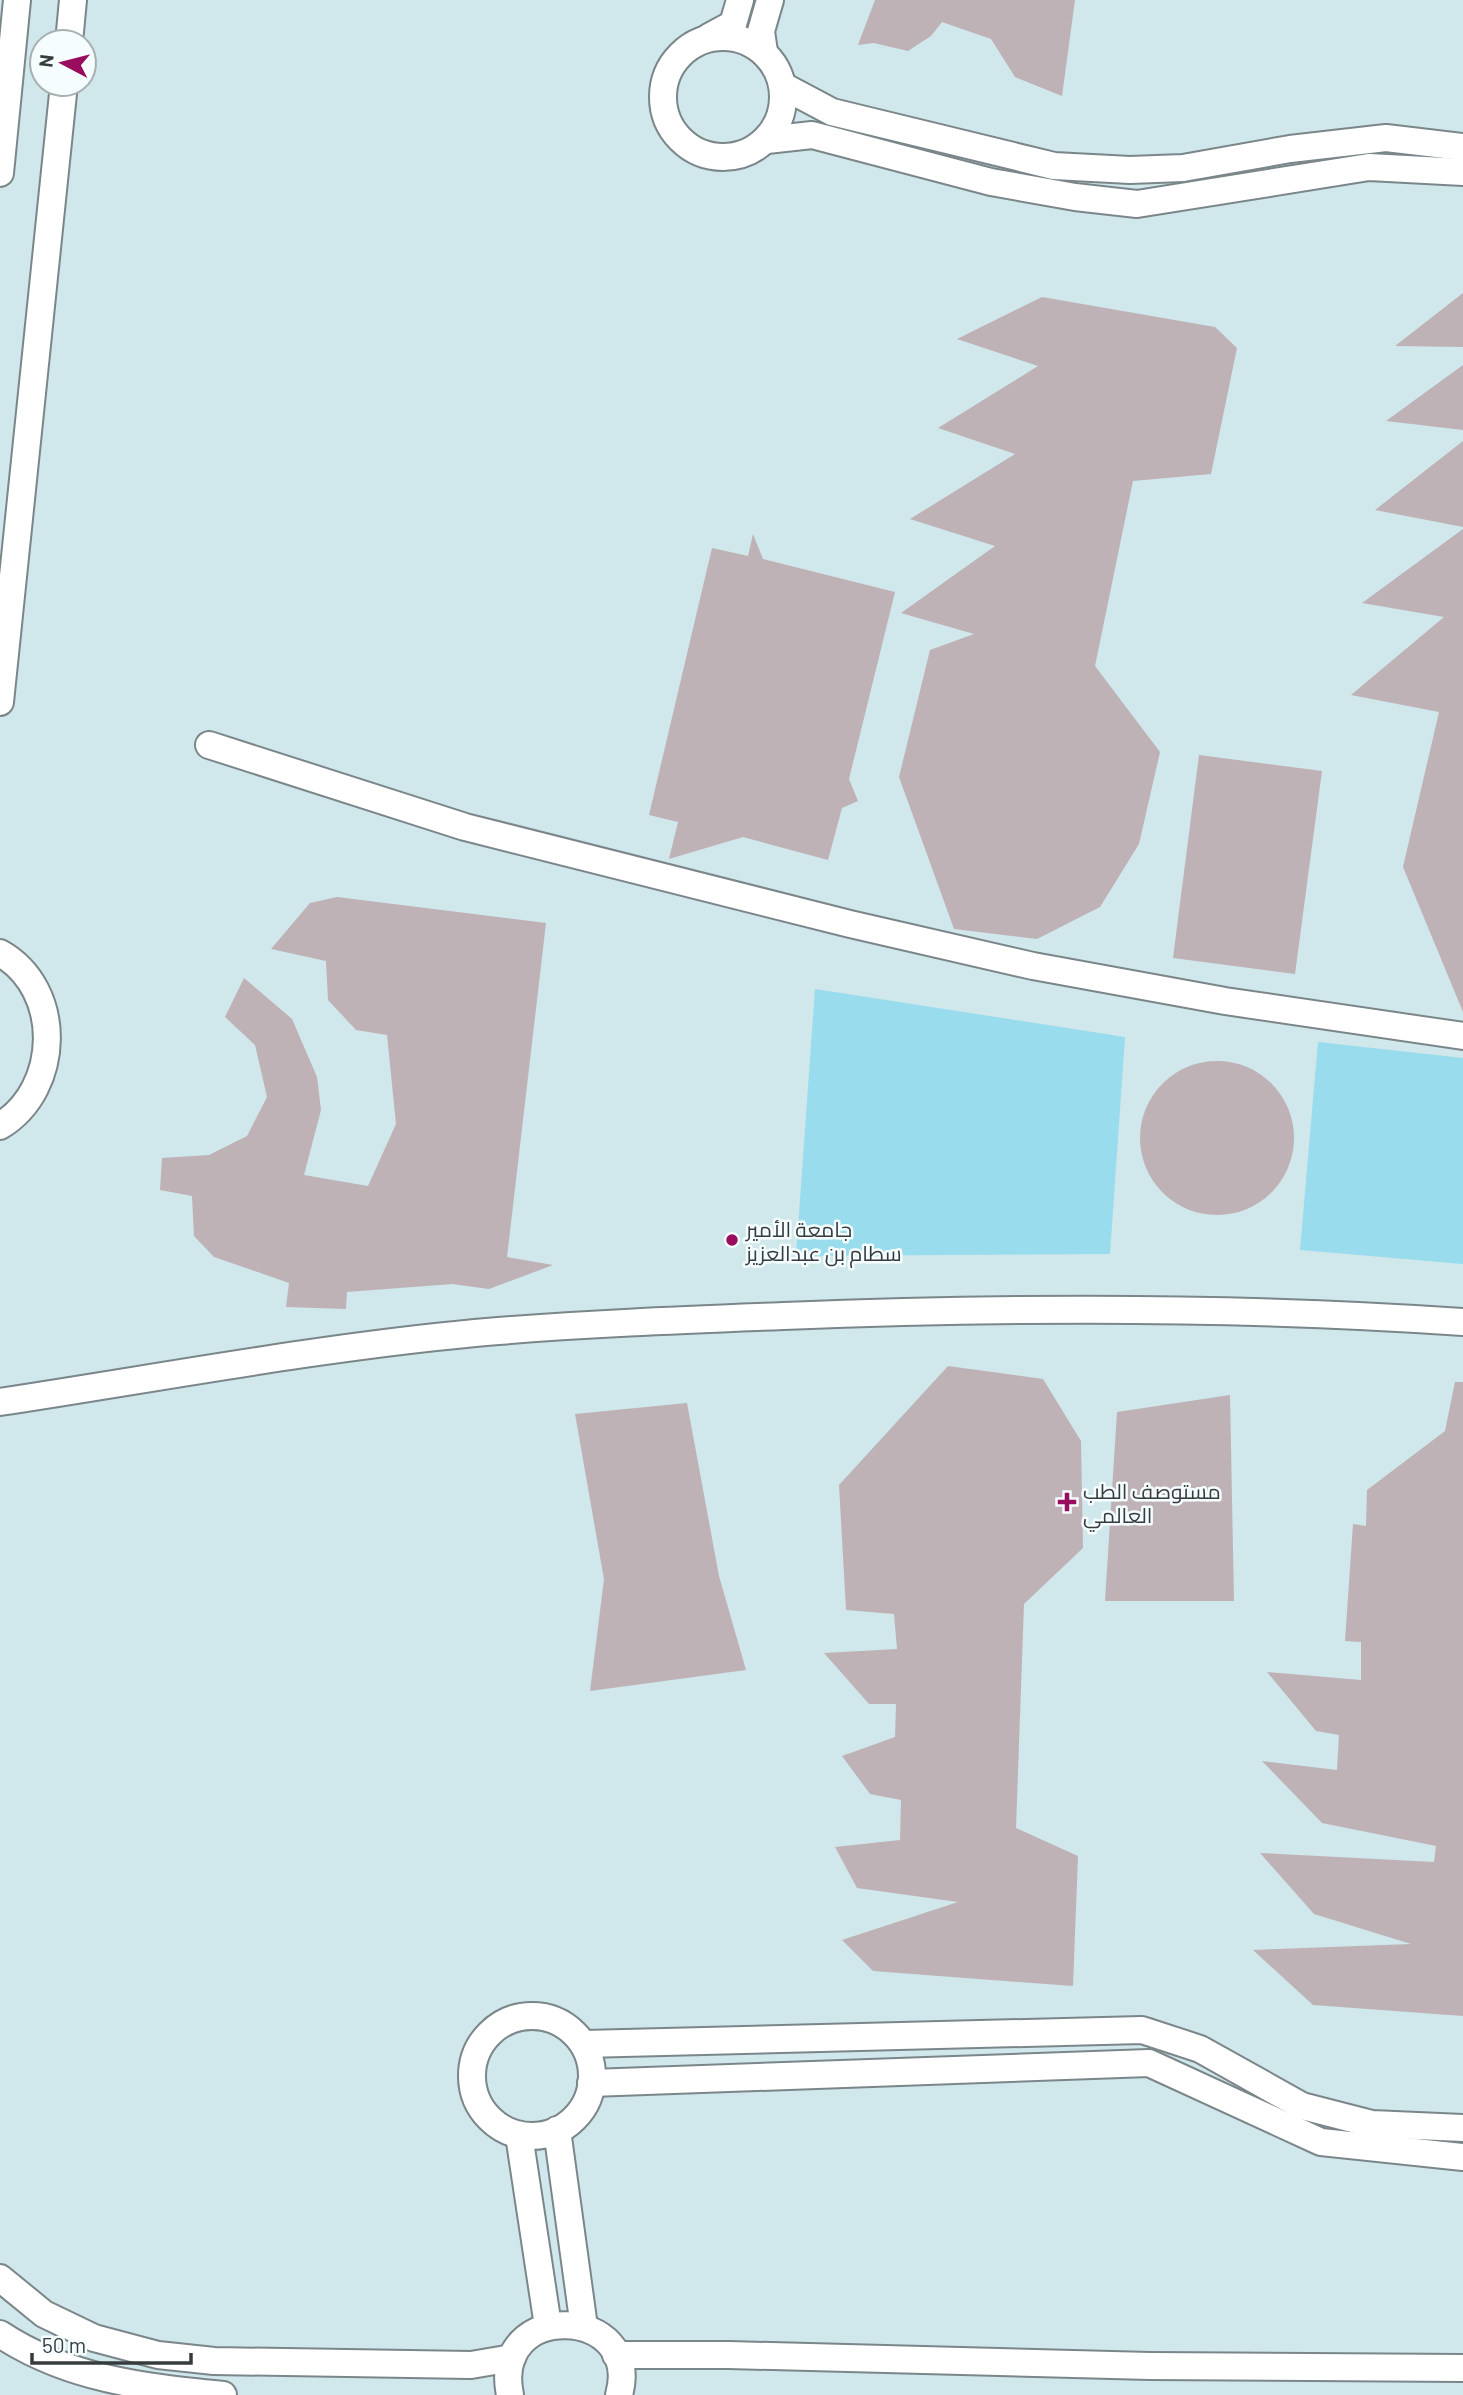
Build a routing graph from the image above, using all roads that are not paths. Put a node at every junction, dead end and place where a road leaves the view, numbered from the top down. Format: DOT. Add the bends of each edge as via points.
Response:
graph roads {
  1 [pos="17,0"];
  2 [pos="73,0"];
  3 [pos="740,0"];
  4 [pos="770,0"];
  5 [pos="70,28"];
  6 [pos="709,37"];
  7 [pos="764,52"];
  8 [pos="783,86"];
  9 [pos="62,98"];
  10 [pos="767,140"];
  11 [pos="1463,147"];
  12 [pos="1463,172"];
  13 [pos="0,173"];
  14 [pos="5,601"];
  15 [pos="0,702"];
  16 [pos="209,745"];
  17 [pos="0,934"];
  18 [pos="5,956"];
  19 [pos="1463,1036"];
  20 [pos="0,1126"];
  21 [pos="1463,1322"];
  22 [pos="0,1402"];
  23 [pos="584,2044"];
  24 [pos="591,2083"];
  25 [pos="1463,2128"];
  26 [pos="557,2130"];
  27 [pos="519,2135"];
  28 [pos="1463,2157"];
  29 [pos="0,2278"];
  30 [pos="548,2326"];
  31 [pos="584,2326"];
  32 [pos="0,2334"];
  33 [pos="616,2355"];
  34 [pos="512,2358"];
  35 [pos="1463,2368"];
  36 [pos="223,2395"];
  37 [pos="510,2395"];
  38 [pos="619,2395"];
  1 -- 13 [label="street"];
  2 -- 5 [label="street"];
  3 -- 6 [label="street" via="733,24"];
  4 -- 7 [label="street" via="761,31"];
  6 -- 7 [label="street" via="738,38"];
  6 -- 10 [label="street" via="675,59 665,78 666,118 692,150 711,157 751,152"];
  7 -- 8 [label="street"];
  8 -- 10 [label="street" via="778,124"];
  8 -- 11 [label="street" via="832,113 1054,166 1183,168 1386,138"];
  9 -- 14 [label="street"];
  10 -- 12 [label="street" via="812,135 991,182 1137,204 1370,167"];
  14 -- 15 [label="street"];
  16 -- 19 [label="street" via="465,827 850,924 1032,966 1225,1001"];
  17 -- 18 [label="street"];
  18 -- 20 [label="street" via="31,981 44,1009 48,1040 44,1071 30,1098"];
  21 -- 22 [label="street" via="1094,1308 935,1309 628,1322 324,1352"];
  23 -- 24 [label="street" via="591,2063"];
  23 -- 25 [label="street" via="1142,2030 1200,2049 1302,2106 1372,2124"];
  23 -- 27 [label="street" via="571,2029 534,2015 496,2026 483,2041 474,2059 476,2098 486,2115"];
  24 -- 26 [label="street" via="586,2102 574,2119"];
  24 -- 28 [label="street" via="1149,2063 1321,2142"];
  26 -- 27 [label="street" via="539,2136"];
  26 -- 31 [label="street"];
  27 -- 30 [label="street"];
  29 -- 34 [label="street" via="44,2314 94,2338 158,2355 214,2361 471,2365"];
  30 -- 31 [label="street"];
  30 -- 34 [label="street" via="521,2344"];
  31 -- 33 [label="street" via="597,2333"];
  32 -- 36 [label="street" via="30,2354 96,2378"];
  33 -- 35 [label="street"];
  33 -- 38 [label="street" via="621,2371"];
  34 -- 37 [label="street"];
}
